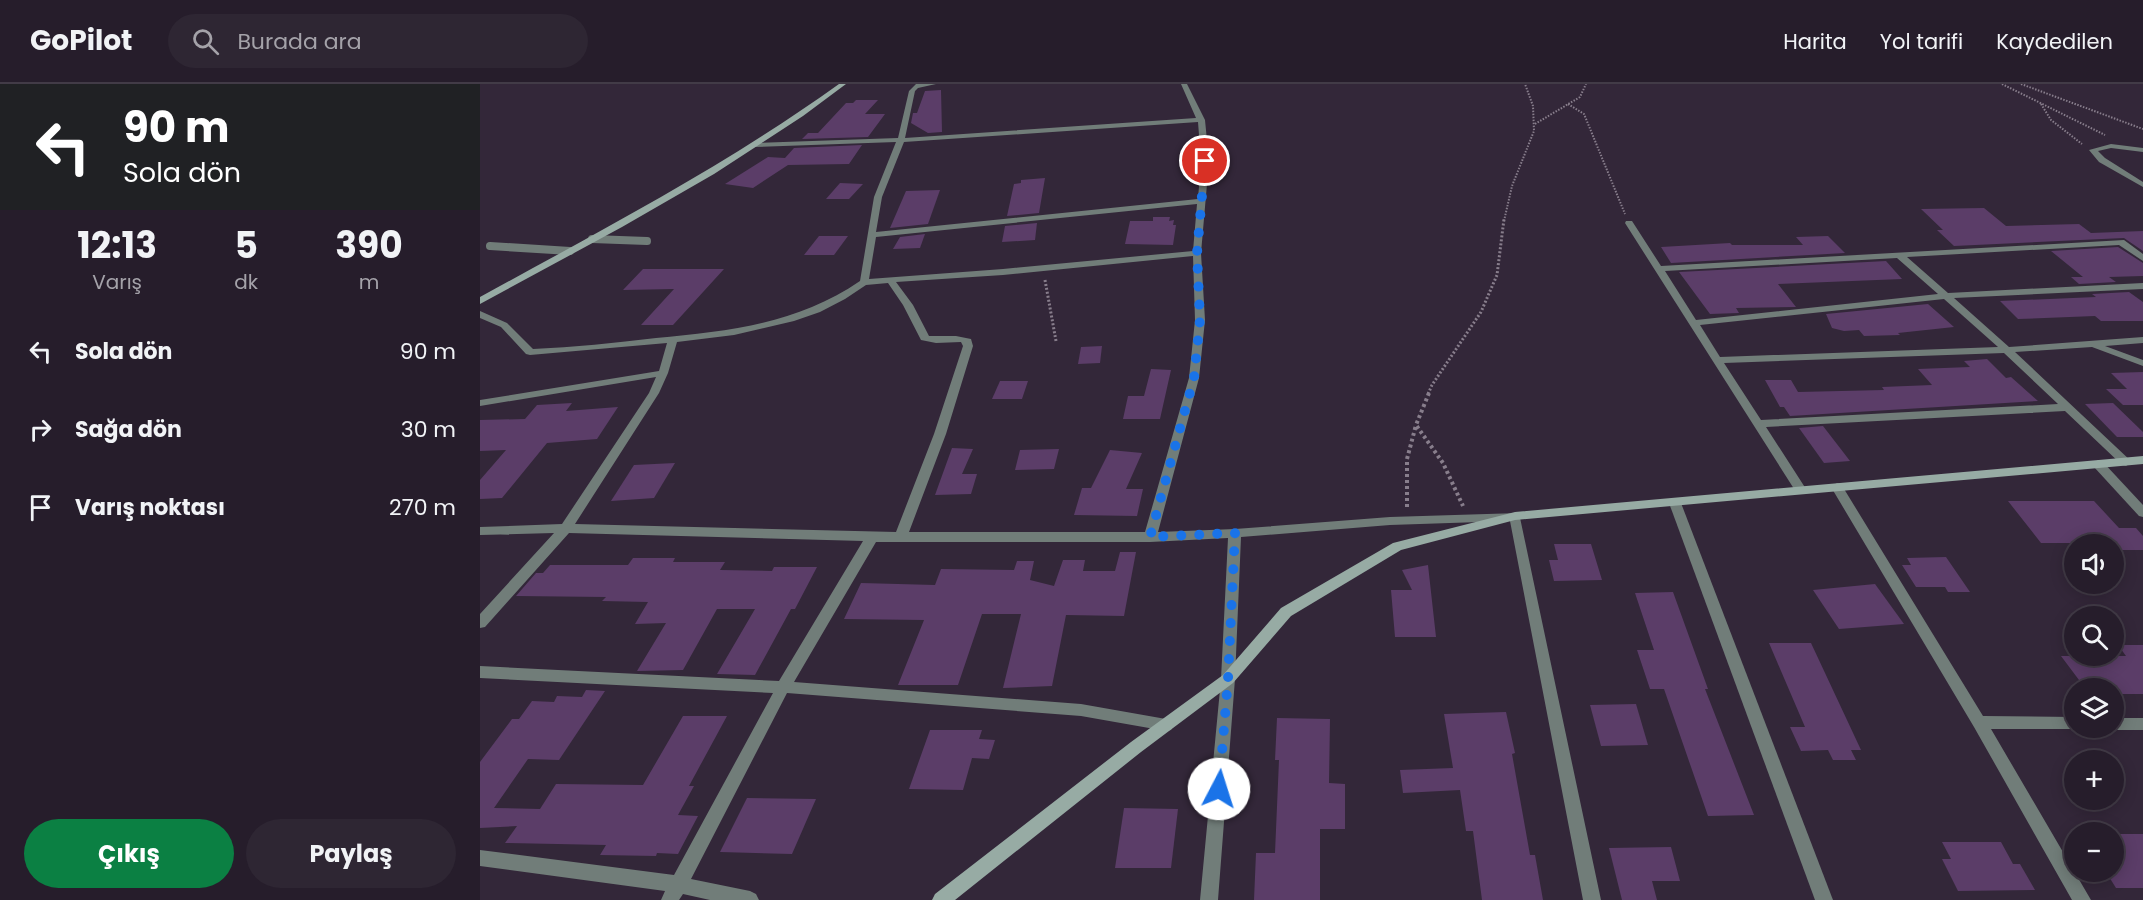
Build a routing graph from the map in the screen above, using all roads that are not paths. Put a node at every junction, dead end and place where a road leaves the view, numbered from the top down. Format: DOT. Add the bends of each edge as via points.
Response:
graph roads {
  1 [pos="843,84"];
  2 [pos="933,84"];
  3 [pos="1184,84"];
  4 [pos="1201,120"];
  5 [pos="901,140"];
  6 [pos="754,145"];
  7 [pos="2139,149"];
  8 [pos="2143,185"];
  9 [pos="1203,201"];
  10 [pos="1629,224"];
  11 [pos="873,235"];
  12 [pos="592,239"];
  13 [pos="647,241"];
  14 [pos="490,246"];
  15 [pos="570,251"];
  16 [pos="1197,253"];
  17 [pos="1898,254"];
  18 [pos="2143,258"];
  19 [pos="1658,269"];
  20 [pos="890,280"];
  21 [pos="864,282"];
  22 [pos="2143,286"];
  23 [pos="1946,296"];
  24 [pos="480,301"];
  25 [pos="480,314"];
  26 [pos="1693,322"];
  27 [pos="673,340"];
  28 [pos="2143,340"];
  29 [pos="2091,344"];
  30 [pos="2007,350"];
  31 [pos="1719,360"];
  32 [pos="2143,363"];
  33 [pos="663,373"];
  34 [pos="480,403"];
  35 [pos="2069,407"];
  36 [pos="1759,424"];
  37 [pos="2143,460"];
  38 [pos="2126,462"];
  39 [pos="2098,464"];
  40 [pos="1837,488"];
  41 [pos="1800,489"];
  42 [pos="1675,503"];
  43 [pos="2143,513"];
  44 [pos="1515,516"];
  45 [pos="566,528"];
  46 [pos="480,531"];
  47 [pos="1235,533"];
  48 [pos="872,537"];
  49 [pos="901,537"];
  50 [pos="1150,537"];
  51 [pos="480,623"];
  52 [pos="480,672"];
  53 [pos="1228,679"];
  54 [pos="783,687"];
  55 [pos="1979,722"];
  56 [pos="2064,723"];
  57 [pos="2124,724"];
  58 [pos="2143,724"];
  59 [pos="1166,725"];
  60 [pos="480,858"];
  61 [pos="673,892"];
  62 [pos="750,900"];
  63 [pos="941,900"];
  64 [pos="1209,900"];
  65 [pos="1592,900"];
  66 [pos="1824,900"];
  67 [pos="2082,900"];
  1 -- 6 [label="street"];
  2 -- 5 [label="street" via="914,88"];
  3 -- 4 [label="street"];
  4 -- 5 [label="street"];
  4 -- 9 [label="street"];
  5 -- 6 [label="street"];
  5 -- 11 [label="street" via="878,198"];
  6 -- 12 [label="street"];
  7 -- 8 [label="street" via="2111,146 2093,150 2102,160"];
  9 -- 11 [label="street"];
  9 -- 16 [label="street"];
  10 -- 19 [label="street"];
  11 -- 21 [label="street"];
  12 -- 13 [label="lane"];
  12 -- 15 [label="street"];
  14 -- 15 [label="lane"];
  15 -- 24 [label="street"];
  16 -- 20 [label="street"];
  16 -- 50 [label="street" via="1200,320 1194,378"];
  17 -- 18 [label="street" via="2121,242"];
  17 -- 19 [label="street"];
  17 -- 23 [label="street"];
  19 -- 26 [label="street"];
  20 -- 21 [label="street"];
  20 -- 49 [label="street" via="925,338 962,339 968,346"];
  21 -- 27 [label="street" via="813,312 745,330"];
  22 -- 23 [label="street"];
  23 -- 26 [label="street"];
  23 -- 30 [label="street"];
  25 -- 27 [label="street" via="504,325 530,352"];
  26 -- 31 [label="street"];
  27 -- 33 [label="street"];
  28 -- 29 [label="street"];
  29 -- 30 [label="street"];
  29 -- 32 [label="street"];
  30 -- 31 [label="street"];
  30 -- 35 [label="street"];
  31 -- 36 [label="street"];
  33 -- 34 [label="street"];
  33 -- 45 [label="street"];
  35 -- 36 [label="street"];
  35 -- 38 [label="street"];
  36 -- 41 [label="street"];
  37 -- 38 [label="street"];
  38 -- 39 [label="street"];
  39 -- 40 [label="street"];
  39 -- 43 [label="street"];
  40 -- 41 [label="street"];
  40 -- 55 [label="street"];
  41 -- 42 [label="street"];
  42 -- 44 [label="street"];
  42 -- 66 [label="street"];
  44 -- 47 [label="street"];
  44 -- 53 [label="street" via="1397,546 1286,612"];
  44 -- 65 [label="street"];
  45 -- 46 [label="street"];
  45 -- 48 [label="street"];
  45 -- 51 [label="street"];
  47 -- 50 [label="street"];
  47 -- 53 [label="street"];
  48 -- 49 [label="street"];
  48 -- 54 [label="street"];
  49 -- 50 [label="street"];
  52 -- 54 [label="street"];
  53 -- 59 [label="street"];
  53 -- 64 [label="street"];
  54 -- 59 [label="street" via="1081,710"];
  54 -- 61 [label="street"];
  55 -- 56 [label="street"];
  55 -- 67 [label="street"];
  57 -- 58 [label="street"];
  59 -- 63 [label="street"];
  60 -- 61 [label="street"];
  61 -- 62 [label="street"];
}
